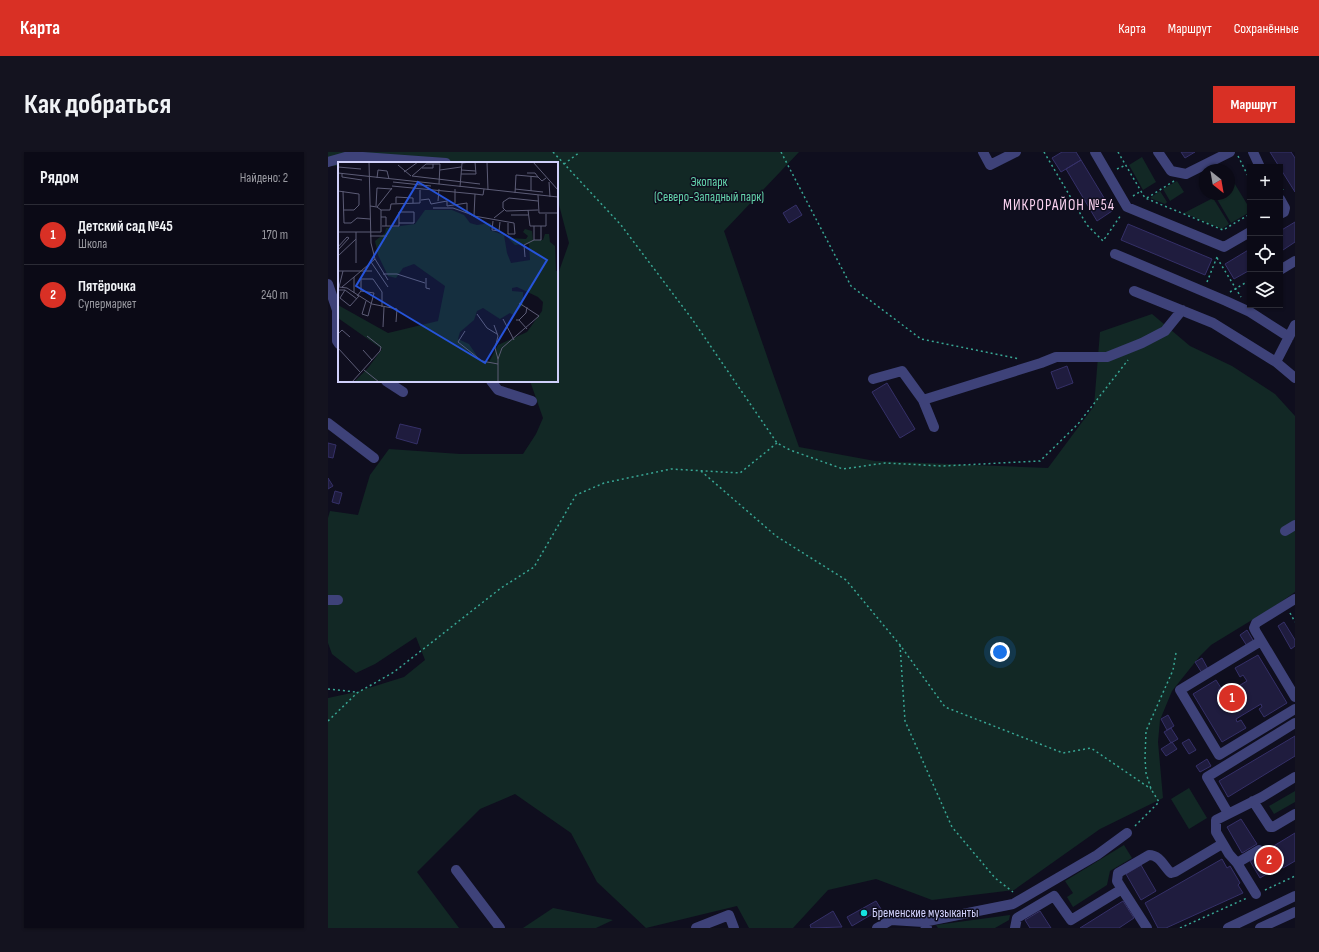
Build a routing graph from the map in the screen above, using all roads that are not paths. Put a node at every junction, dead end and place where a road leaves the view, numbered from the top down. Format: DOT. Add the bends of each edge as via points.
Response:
graph roads {
  1 [pos="984,152"];
  2 [pos="1016,152"];
  3 [pos="1095,152"];
  4 [pos="1158,152"];
  5 [pos="1230,152"];
  6 [pos="1253,152"];
  7 [pos="328,162"];
  8 [pos="431,162"];
  9 [pos="1259,164"];
  10 [pos="1247,234"];
  11 [pos="1115,254"];
  12 [pos="1295,261"];
  13 [pos="1283,268"];
  14 [pos="328,284"];
  15 [pos="1134,290"];
  16 [pos="1182,310"];
  17 [pos="1295,325"];
  18 [pos="1289,337"];
  19 [pos="338,342"];
  20 [pos="1276,362"];
  21 [pos="1295,378"];
  22 [pos="873,379"];
  23 [pos="388,382"];
  24 [pos="492,382"];
  25 [pos="403,392"];
  26 [pos="923,400"];
  27 [pos="532,401"];
  28 [pos="328,423"];
  29 [pos="934,427"];
  30 [pos="374,458"];
  31 [pos="1295,525"];
  32 [pos="1286,531"];
  33 [pos="1295,600"];
  34 [pos="1261,641"];
  35 [pos="1295,697"];
  36 [pos="1295,710"];
  37 [pos="1295,723"];
  38 [pos="1295,777"];
  39 [pos="1253,801"];
  40 [pos="1228,813"];
  41 [pos="1295,814"];
  42 [pos="1127,833"];
  43 [pos="1222,844"];
  44 [pos="1259,850"];
  45 [pos="1237,863"];
  46 [pos="456,870"];
  47 [pos="1122,889"];
  48 [pos="1256,894"];
  49 [pos="1295,896"];
  50 [pos="1295,912"];
  51 [pos="925,925"];
  52 [pos="500,928"];
  53 [pos="696,928"];
  54 [pos="734,928"];
  55 [pos="877,928"];
  56 [pos="1015,928"];
  57 [pos="1147,928"];
  58 [pos="1228,928"];
  59 [pos="1260,928"];
  1 -- 2 [label="street" via="990,165"];
  3 -- 10 [label="street" via="1127,207 1222,247"];
  4 -- 5 [label="street" via="1172,171 1186,174"];
  6 -- 9 [label="street"];
  7 -- 8 [label="street" via="349,156"];
  11 -- 18 [label="street" via="1250,312"];
  12 -- 13 [label="street"];
  14 -- 19 [label="street" via="337,310"];
  15 -- 16 [label="street"];
  16 -- 20 [label="street" via="1213,323"];
  16 -- 26 [label="street" via="1165,331 1107,357 1056,357"];
  17 -- 18 [label="street"];
  18 -- 20 [label="street"];
  20 -- 21 [label="street"];
  22 -- 26 [label="street" via="902,371"];
  23 -- 25 [label="street"];
  24 -- 27 [label="street" via="498,390"];
  26 -- 29 [label="street"];
  28 -- 30 [label="street"];
  31 -- 32 [label="street"];
  33 -- 34 [label="street" via="1256,624 1254,628"];
  34 -- 35 [label="street"];
  34 -- 36 [label="street" via="1180,690 1219,755"];
  37 -- 40 [label="street" via="1207,777"];
  38 -- 39 [label="street"];
  39 -- 40 [label="street"];
  39 -- 41 [label="street" via="1270,827"];
  40 -- 43 [label="street" via="1216,820 1216,832"];
  42 -- 51 [label="street" via="1097,855 1013,904"];
  43 -- 45 [label="street"];
  43 -- 47 [label="street" via="1171,873 1158,857 1149,855 1118,873 1117,881"];
  44 -- 45 [label="street"];
  45 -- 48 [label="street"];
  46 -- 52 [label="street"];
  47 -- 56 [label="street" via="1071,920 1054,896 1017,918"];
  47 -- 57 [label="street"];
  49 -- 58 [label="street"];
  50 -- 59 [label="street"];
  51 -- 55 [label="street" via="891,920"];
  53 -- 54 [label="street" via="729,914"];
}
